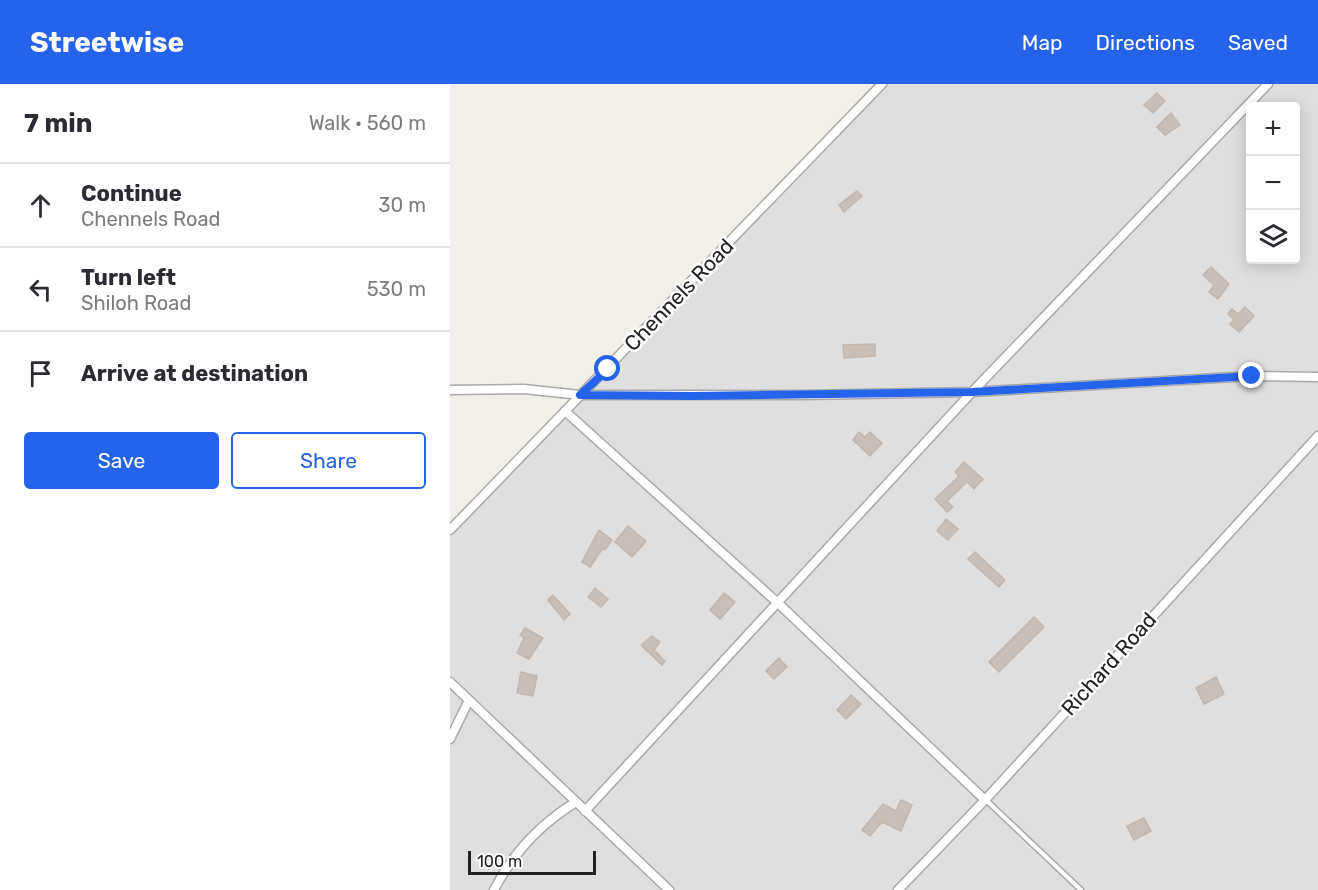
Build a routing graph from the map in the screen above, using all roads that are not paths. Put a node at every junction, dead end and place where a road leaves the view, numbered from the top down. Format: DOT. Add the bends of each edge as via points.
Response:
graph roads {
  1 [pos="882,84"];
  2 [pos="1268,84"];
  3 [pos="1318,377"];
  4 [pos="450,390"];
  5 [pos="972,392"];
  6 [pos="580,395"];
  7 [pos="565,411"];
  8 [pos="1318,436"];
  9 [pos="450,530"];
  10 [pos="779,604"];
  11 [pos="450,682"];
  12 [pos="469,700"];
  13 [pos="450,739"];
  14 [pos="985,800"];
  15 [pos="576,802"];
  16 [pos="585,811"];
  17 [pos="494,890"];
  18 [pos="669,890"];
  19 [pos="898,890"];
  20 [pos="1081,890"];
  1 -- 6 [label="street, Chennels Road"];
  2 -- 5 [label="street"];
  3 -- 5 [label="street" via="1180,378"];
  4 -- 6 [label="street" via="524,389"];
  5 -- 6 [label="street"];
  5 -- 10 [label="street"];
  6 -- 7 [label="street, Chennels Road"];
  7 -- 9 [label="street, Chennels Road"];
  7 -- 10 [label="street"];
  8 -- 14 [label="street, Richard Road"];
  10 -- 14 [label="street"];
  10 -- 16 [label="street"];
  11 -- 12 [label="street"];
  12 -- 13 [label="street"];
  12 -- 15 [label="street"];
  14 -- 19 [label="street, Richard Road"];
  14 -- 20 [label="lane"];
  15 -- 16 [label="street"];
  15 -- 17 [label="street" via="531,837 508,864"];
  16 -- 18 [label="street"];
}
